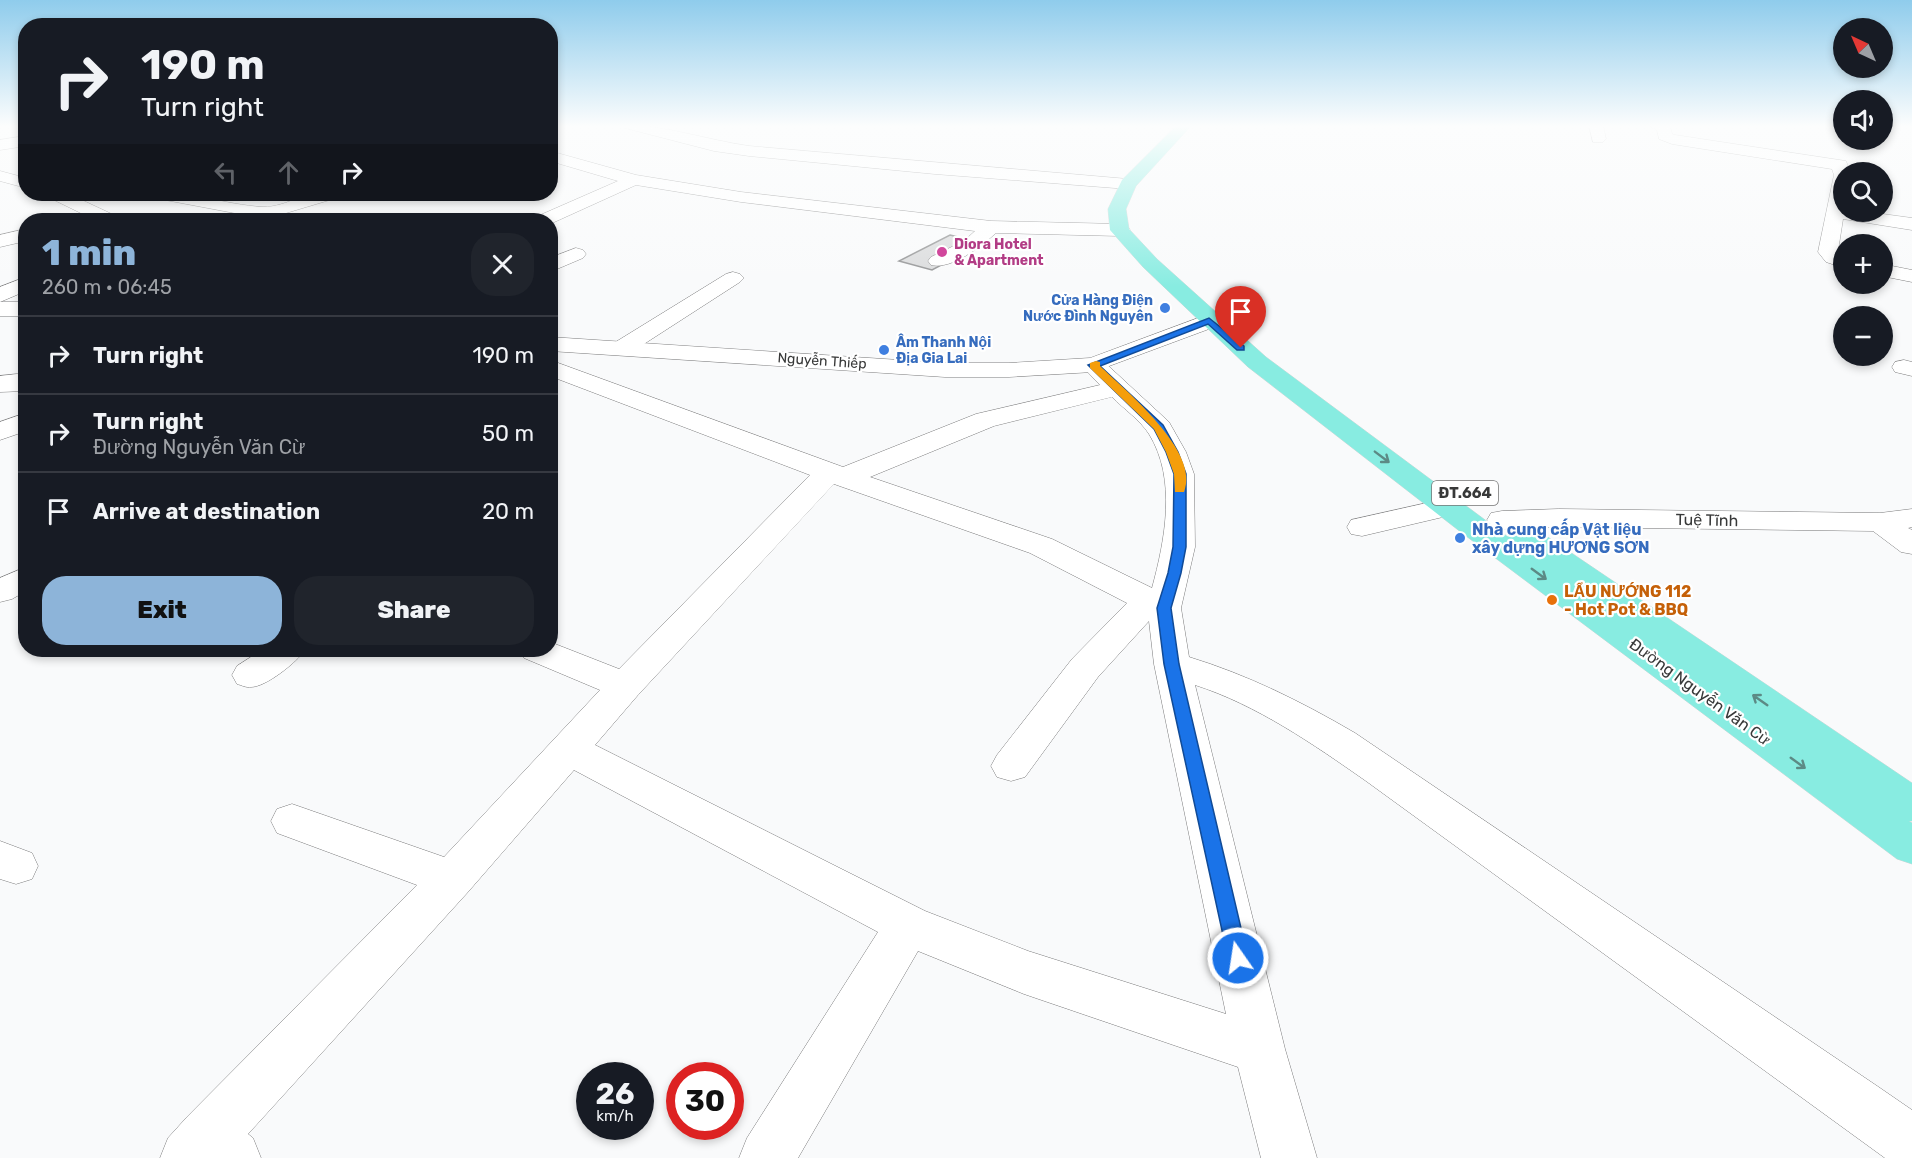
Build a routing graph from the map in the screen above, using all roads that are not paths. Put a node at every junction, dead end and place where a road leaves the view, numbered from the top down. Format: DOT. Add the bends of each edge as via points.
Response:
graph roads {
  1 [pos="631,179"];
  2 [pos="1064,179"];
  3 [pos="1134,179"];
  4 [pos="1153,179"];
  5 [pos="634,180"];
  6 [pos="1128,184"];
  7 [pos="73,201"];
  8 [pos="199,201"];
  9 [pos="307,201"];
  10 [pos="90,213"];
  11 [pos="266,213"];
  12 [pos="266,213"];
  13 [pos="558,214"];
  14 [pos="1893,221"];
  15 [pos="1833,222"];
  16 [pos="1912,224"];
  17 [pos="991,226"];
  18 [pos="1120,230"];
  19 [pos="18,237"];
  20 [pos="0,241"];
  21 [pos="576,254"];
  22 [pos="1833,258"];
  23 [pos="938,261"];
  24 [pos="558,263"];
  25 [pos="1893,272"];
  26 [pos="1912,276"];
  27 [pos="733,278"];
  28 [pos="18,287"];
  29 [pos="0,295"];
  30 [pos="0,309"];
  31 [pos="18,309"];
  32 [pos="1209,321"];
  33 [pos="558,344"];
  34 [pos="622,348"];
  35 [pos="558,370"];
  36 [pos="1106,377"];
  37 [pos="18,382"];
  38 [pos="0,384"];
  39 [pos="18,424"];
  40 [pos="0,432"];
  41 [pos="836,474"];
  42 [pos="1449,507"];
  43 [pos="1912,518"];
  44 [pos="1880,522"];
  45 [pos="1487,523"];
  46 [pos="1362,527"];
  47 [pos="1912,545"];
  48 [pos="18,582"];
  49 [pos="0,592"];
  50 [pos="1157,604"];
  51 [pos="276,657"];
  52 [pos="554,657"];
  53 [pos="1172,664"];
  54 [pos="250,675"];
  55 [pos="625,686"];
  56 [pos="567,748"];
  57 [pos="1011,766"];
  58 [pos="1912,805"];
  59 [pos="292,821"];
  60 [pos="1912,846"];
  61 [pos="452,879"];
  62 [pos="908,925"];
  63 [pos="1259,1049"];
  64 [pos="1912,1144"];
  65 [pos="209,1151"];
  66 [pos="767,1158"];
  67 [pos="1289,1158"];
  1 -- 5 [label="street"];
  2 -- 6 [label="street"];
  3 -- 6 [label="main road, Đường Nguyễn Văn Cừ / ĐT.664"];
  4 -- 45 [label="main road, Đường Nguyễn Văn Cừ / ĐT.664" via="1141,204 1139,223 1161,248 1245,331"];
  5 -- 13 [label="street"];
  5 -- 17 [label="street" via="741,197"];
  6 -- 18 [label="main road, Đường Nguyễn Văn Cừ / ĐT.664" via="1117,209"];
  7 -- 10 [label="street"];
  8 -- 11 [label="street"];
  9 -- 12 [label="street"];
  14 -- 16 [label="street"];
  15 -- 22 [label="street" via="1828,252"];
  17 -- 18 [label="street"];
  17 -- 23 [label="street" via="971,245"];
  18 -- 32 [label="main road, Đường Nguyễn Văn Cừ / ĐT.664"];
  19 -- 20 [label="street"];
  21 -- 24 [label="street"];
  25 -- 26 [label="street"];
  27 -- 34 [label="street"];
  28 -- 29 [label="street"];
  30 -- 31 [label="street"];
  32 -- 36 [label="street"];
  32 -- 42 [label="main road, Đường Nguyễn Văn Cừ / ĐT.664, one-way" via="1257,362"];
  33 -- 34 [label="street, Nguyễn Thiếp"];
  34 -- 36 [label="street, Nguyễn Thiếp"];
  35 -- 41 [label="street"];
  36 -- 41 [label="street"];
  36 -- 50 [label="street" via="1159,428 1180,474 1179,547 1174,573"];
  37 -- 38 [label="street"];
  39 -- 40 [label="street"];
  41 -- 50 [label="street" via="1041,546"];
  41 -- 55 [label="street"];
  42 -- 45 [label="main road, Đường Nguyễn Văn Cừ / ĐT.664"];
  42 -- 46 [label="street"];
  43 -- 44 [label="street, Tuệ Tĩnh"];
  44 -- 45 [label="street, Tuệ Tĩnh" via="1559,518"];
  44 -- 47 [label="street"];
  58 -- 45 [label="main road, Đường Nguyễn Văn Cừ / ĐT.664, one-way"];
  45 -- 60 [label="main road, Đường Nguyễn Văn Cừ / ĐT.664, one-way"];
  48 -- 49 [label="street"];
  50 -- 53 [label="street"];
  50 -- 57 [label="street" via="1085,668"];
  51 -- 54 [label="street"];
  52 -- 55 [label="street"];
  53 -- 63 [label="street"];
  53 -- 64 [label="street" via="1210,674 1294,715 1768,1039"];
  55 -- 56 [label="street"];
  56 -- 61 [label="street"];
  56 -- 62 [label="street"];
  59 -- 61 [label="street"];
  61 -- 65 [label="street"];
  62 -- 63 [label="street" via="1024,972"];
  62 -- 66 [label="street"];
  63 -- 67 [label="street"];
}
